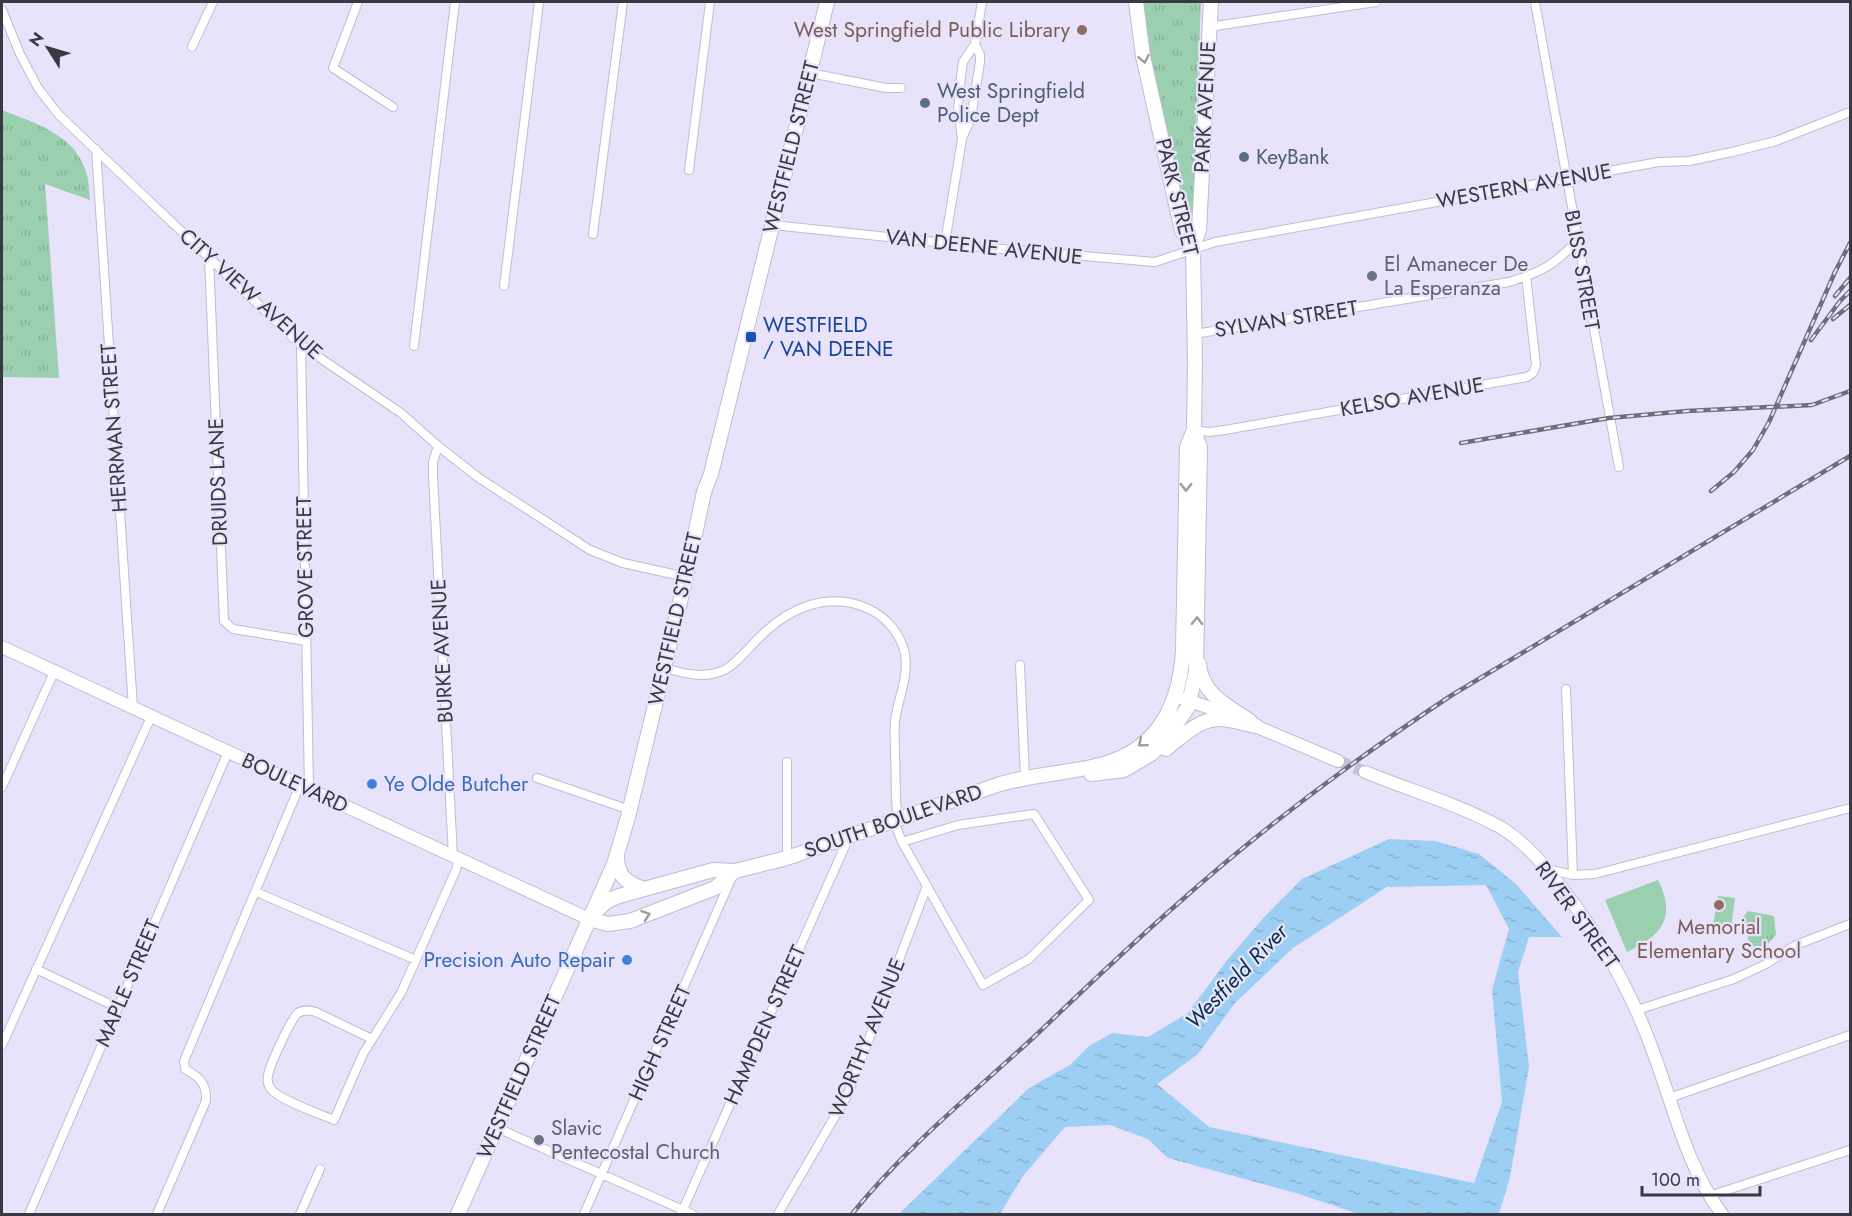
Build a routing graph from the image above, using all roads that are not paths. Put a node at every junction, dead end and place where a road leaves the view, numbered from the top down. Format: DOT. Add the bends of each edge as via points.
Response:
graph roads {
  1 [pos="213,2"];
  2 [pos="358,2"];
  3 [pos="455,2"];
  4 [pos="539,2"];
  5 [pos="623,2"];
  6 [pos="710,2"];
  7 [pos="827,2"];
  8 [pos="982,2"];
  9 [pos="1133,2"];
  10 [pos="1210,2"];
  11 [pos="1376,2"];
  12 [pos="1535,2"];
  13 [pos="2,10"];
  14 [pos="1209,27"];
  15 [pos="975,44"];
  16 [pos="192,47"];
  17 [pos="810,72"];
  18 [pos="901,88"];
  19 [pos="393,107"];
  20 [pos="1851,112"];
  21 [pos="962,139"];
  22 [pos="96,149"];
  23 [pos="689,170"];
  24 [pos="1566,179"];
  25 [pos="773,225"];
  26 [pos="593,234"];
  27 [pos="1578,240"];
  28 [pos="945,243"];
  29 [pos="1193,248"];
  30 [pos="209,256"];
  31 [pos="1526,276"];
  32 [pos="504,286"];
  33 [pos="1195,334"];
  34 [pos="301,345"];
  35 [pos="414,346"];
  36 [pos="1194,430"];
  37 [pos="438,446"];
  38 [pos="1619,467"];
  39 [pos="686,577"];
  40 [pos="306,641"];
  41 [pos="1197,646"];
  42 [pos="2,647"];
  43 [pos="1020,665"];
  44 [pos="664,668"];
  45 [pos="54,672"];
  46 [pos="1566,688"];
  47 [pos="1175,696"];
  48 [pos="1190,699"];
  49 [pos="133,708"];
  50 [pos="151,717"];
  51 [pos="1256,726"];
  52 [pos="228,752"];
  53 [pos="1338,760"];
  54 [pos="787,762"];
  55 [pos="1124,770"];
  56 [pos="1365,772"];
  57 [pos="1051,773"];
  58 [pos="1025,777"];
  59 [pos="537,778"];
  60 [pos="2,786"];
  61 [pos="304,787"];
  62 [pos="1851,808"];
  63 [pos="630,810"];
  64 [pos="894,821"];
  65 [pos="849,836"];
  66 [pos="902,842"];
  67 [pos="456,857"];
  68 [pos="617,857"];
  69 [pos="787,858"];
  70 [pos="1546,869"];
  71 [pos="735,871"];
  72 [pos="1573,875"];
  73 [pos="927,886"];
  74 [pos="644,889"];
  75 [pos="256,892"];
  76 [pos="589,919"];
  77 [pos="1851,924"];
  78 [pos="416,960"];
  79 [pos="36,969"];
  80 [pos="118,1008"];
  81 [pos="1637,1010"];
  82 [pos="1851,1035"];
  83 [pos="372,1039"];
  84 [pos="2,1045"];
  85 [pos="1669,1098"];
  86 [pos="496,1128"];
  87 [pos="1851,1150"];
  88 [pos="320,1170"];
  89 [pos="602,1175"];
  90 [pos="1709,1196"];
  91 [pos="682,1213"];
  92 [pos="29,1215"];
  93 [pos="157,1215"];
  94 [pos="300,1215"];
  95 [pos="458,1215"];
  96 [pos="584,1215"];
  97 [pos="692,1215"];
  98 [pos="778,1215"];
  99 [pos="1722,1215"];
  1 -- 16 [label="street"];
  2 -- 19 [label="street" via="333,68"];
  3 -- 35 [label="street"];
  4 -- 32 [label="street"];
  5 -- 26 [label="street"];
  6 -- 23 [label="street"];
  7 -- 17 [label="main road, WESTFIELD STREET"];
  8 -- 15 [label="street"];
  9 -- 29 [label="main road, PARK STREET, one-way" via="1182,231"];
  10 -- 14 [label="main road, PARK AVENUE"];
  11 -- 14 [label="street"];
  12 -- 24 [label="street, BLISS STREET"];
  13 -- 22 [label="street, CITY VIEW AVENUE" via="38,88 59,115"];
  14 -- 29 [label="main road, PARK AVENUE" via="1199,230"];
  15 -- 21 [label="street" via="980,62 971,118"];
  15 -- 21 [label="street" via="963,62 958,109"];
  17 -- 18 [label="street"];
  17 -- 25 [label="main road, WESTFIELD STREET"];
  20 -- 24 [label="street, WESTERN AVENUE" via="1776,141 1732,152"];
  21 -- 28 [label="street"];
  22 -- 30 [label="street, CITY VIEW AVENUE"];
  22 -- 49 [label="street, HERRMAN STREET"];
  24 -- 27 [label="street, BLISS STREET"];
  24 -- 29 [label="street, WESTERN AVENUE"];
  25 -- 28 [label="street, VAN DEENE AVENUE"];
  25 -- 39 [label="main road, WESTFIELD STREET"];
  27 -- 31 [label="street, SYLVAN STREET" via="1551,266"];
  27 -- 38 [label="street, BLISS STREET"];
  28 -- 29 [label="street, VAN DEENE AVENUE" via="1149,263"];
  29 -- 33 [label="main road, PARK STREET"];
  30 -- 34 [label="street, CITY VIEW AVENUE"];
  30 -- 40 [label="street, DRUIDS LANE" via="224,621 234,629"];
  31 -- 33 [label="street, SYLVAN STREET" via="1495,285"];
  31 -- 36 [label="street, KELSO AVENUE" via="1536,365 1527,377 1225,430"];
  33 -- 36 [label="main road, PARK STREET"];
  34 -- 37 [label="street, CITY VIEW AVENUE" via="401,413"];
  34 -- 40 [label="street, GROVE STREET"];
  41 -- 36 [label="main road, PARK STREET, one-way" via="1200,448"];
  36 -- 47 [label="main road, PARK STREET, one-way" via="1187,447 1183,651"];
  37 -- 39 [label="street, CITY VIEW AVENUE" via="479,478 590,550 623,563"];
  37 -- 67 [label="street, BURKE AVENUE" via="433,476"];
  39 -- 44 [label="main road, WESTFIELD STREET"];
  40 -- 61 [label="street, GROVE STREET"];
  41 -- 48 [label="main road, PARK STREET"];
  41 -- 51 [label="main road" via="1205,684 1222,704"];
  42 -- 45 [label="main road, BOULEVARD"];
  43 -- 58 [label="street"];
  44 -- 63 [label="main road, WESTFIELD STREET"];
  44 -- 64 [label="street" via="696,675 724,670 778,620 814,603 849,603 877,614 898,635 905,658 894,727"];
  45 -- 49 [label="main road, BOULEVARD"];
  45 -- 60 [label="street"];
  46 -- 72 [label="street"];
  47 -- 48 [label="main road"];
  47 -- 57 [label="main road, SOUTH BOULEVARD, one-way" via="1157,729 1129,753 1105,764"];
  48 -- 51 [label="main road"];
  48 -- 55 [label="main road, SOUTH BOULEVARD" via="1164,742"];
  49 -- 50 [label="main road, BOULEVARD"];
  50 -- 52 [label="main road, BOULEVARD"];
  50 -- 79 [label="street"];
  51 -- 53 [label="main road"];
  51 -- 55 [label="main road" via="1209,720 1144,763"];
  52 -- 61 [label="main road, BOULEVARD"];
  52 -- 80 [label="street, MAPLE STREET"];
  54 -- 69 [label="street"];
  55 -- 57 [label="main road, SOUTH BOULEVARD"];
  56 -- 70 [label="main road, RIVER STREET" via="1500,828"];
  57 -- 58 [label="main road, SOUTH BOULEVARD"];
  58 -- 64 [label="main road, SOUTH BOULEVARD"];
  59 -- 63 [label="street"];
  61 -- 67 [label="main road, BOULEVARD"];
  61 -- 75 [label="street"];
  62 -- 72 [label="street" via="1595,874"];
  63 -- 68 [label="main road, WESTFIELD STREET"];
  64 -- 65 [label="main road, SOUTH BOULEVARD"];
  64 -- 66 [label="street"];
  65 -- 69 [label="main road, SOUTH BOULEVARD"];
  65 -- 91 [label="street, HAMPDEN STREET"];
  66 -- 73 [label="street"];
  66 -- 73 [label="street" via="958,825 1034,814 1089,900 1029,959 983,985"];
  67 -- 76 [label="main road, BOULEVARD"];
  67 -- 78 [label="street" via="456,870"];
  68 -- 74 [label="main road" via="621,875"];
  68 -- 76 [label="main road, WESTFIELD STREET"];
  69 -- 71 [label="main road, SOUTH BOULEVARD"];
  70 -- 72 [label="street"];
  70 -- 81 [label="main road, RIVER STREET" via="1605,948"];
  71 -- 74 [label="main road, SOUTH BOULEVARD" via="713,870"];
  76 -- 71 [label="main road, SOUTH BOULEVARD, one-way" via="608,924 630,921 715,888"];
  71 -- 89 [label="street, HIGH STREET"];
  73 -- 98 [label="street, WORTHY AVENUE" via="848,1094"];
  74 -- 76 [label="main road, SOUTH BOULEVARD" via="607,901"];
  75 -- 78 [label="street"];
  75 -- 93 [label="street" via="184,1061 184,1067 204,1084 205,1105"];
  76 -- 86 [label="main road, WESTFIELD STREET"];
  77 -- 81 [label="street" via="1796,945 1734,979"];
  78 -- 83 [label="street" via="395,1004"];
  79 -- 80 [label="street"];
  79 -- 84 [label="street"];
  80 -- 92 [label="street, MAPLE STREET"];
  81 -- 85 [label="main road, RIVER STREET"];
  82 -- 85 [label="street"];
  83 -- 83 [label="street" via="334,1120 279,1096 270,1087 269,1072 291,1022 301,1011 310,1010"];
  85 -- 90 [label="main road, RIVER STREET" via="1687,1152"];
  86 -- 89 [label="street"];
  86 -- 95 [label="main road, WESTFIELD STREET"];
  87 -- 90 [label="street"];
  88 -- 94 [label="street"];
  89 -- 91 [label="street"];
  89 -- 96 [label="street, HIGH STREET"];
  90 -- 99 [label="main road, RIVER STREET"];
  91 -- 97 [label="street"];
}
